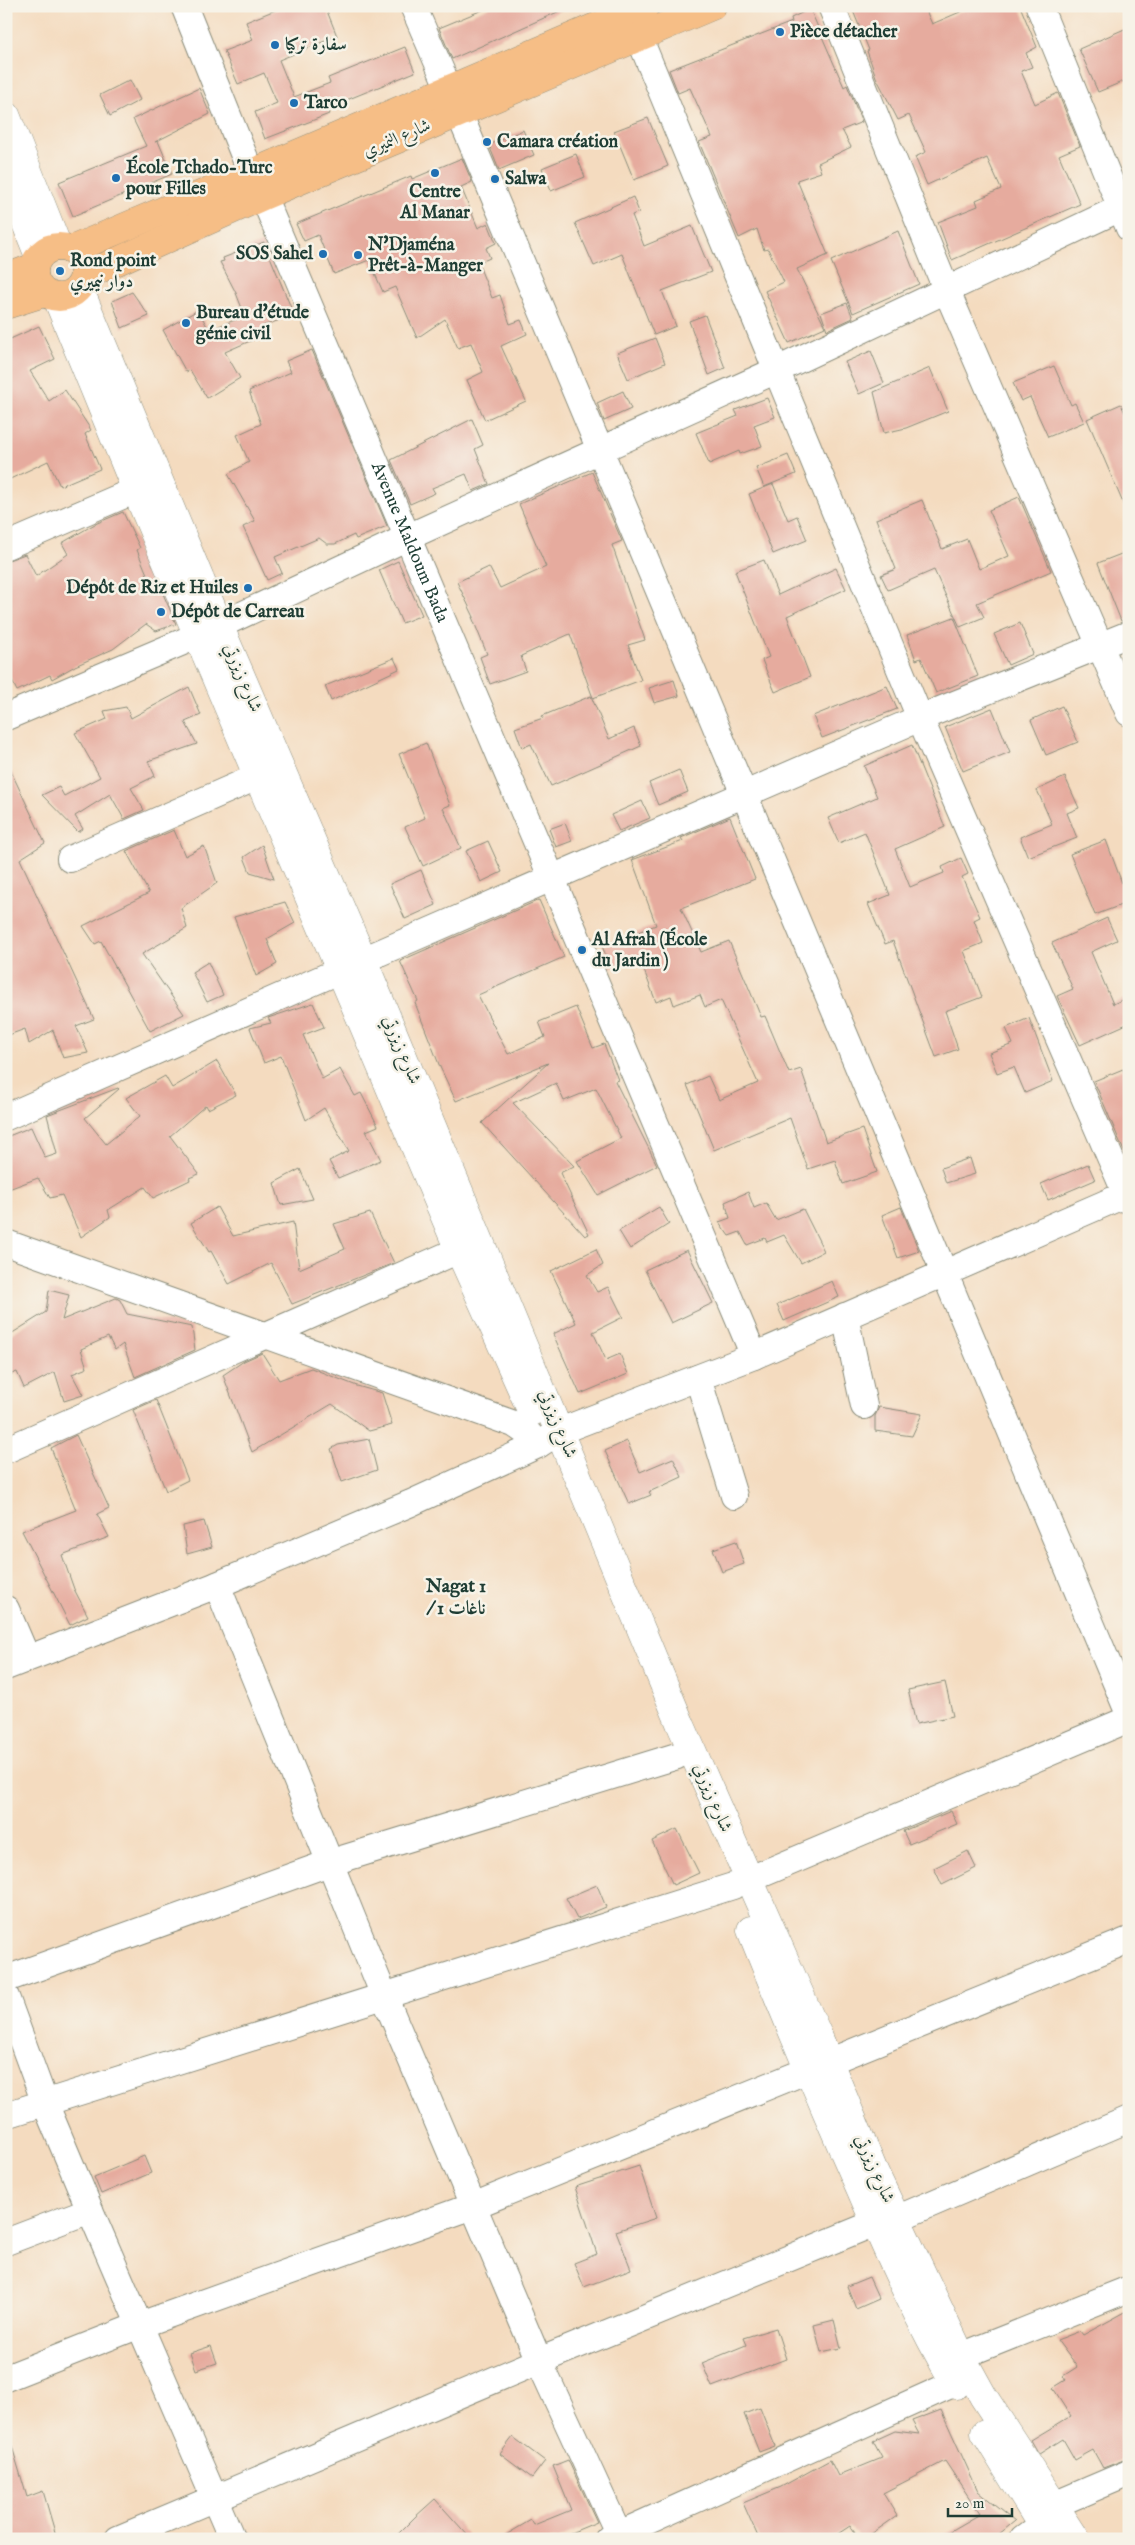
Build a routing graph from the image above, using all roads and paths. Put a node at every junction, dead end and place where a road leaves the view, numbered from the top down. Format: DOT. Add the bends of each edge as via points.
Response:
graph roads {
  1 [pos="184,6"];
  2 [pos="414,6"];
  3 [pos="712,6"];
  4 [pos="831,6"];
  5 [pos="1039,6"];
  6 [pos="630,9"];
  7 [pos="639,37"];
  8 [pos="454,101"];
  9 [pos="6,115"];
  10 [pos="6,174"];
  11 [pos="257,184"];
  12 [pos="1126,213"];
  13 [pos="51,255"];
  14 [pos="6,278"];
  15 [pos="946,288"];
  16 [pos="66,289"];
  17 [pos="6,305"];
  18 [pos="777,370"];
  19 [pos="600,451"];
  20 [pos="136,490"];
  21 [pos="408,537"];
  22 [pos="6,546"];
  23 [pos="209,630"];
  24 [pos="1129,634"];
  25 [pos="1100,647"];
  26 [pos="1129,713"];
  27 [pos="6,717"];
  28 [pos="920,718"];
  29 [pos="259,776"];
  30 [pos="744,794"];
  31 [pos="70,860"];
  32 [pos="554,883"];
  33 [pos="352,965"];
  34 [pos="6,1116"];
  35 [pos="1128,1196"];
  36 [pos="6,1243"];
  37 [pos="459,1250"];
  38 [pos="945,1272"];
  39 [pos="845,1316"];
  40 [pos="265,1335"];
  41 [pos="754,1356"];
  42 [pos="698,1378"];
  43 [pos="864,1406"];
  44 [pos="548,1438"];
  45 [pos="6,1450"];
  46 [pos="734,1496"];
  47 [pos="217,1585"];
  48 [pos="6,1609"];
  49 [pos="17,1663"];
  50 [pos="1129,1714"];
  51 [pos="1129,1719"];
  52 [pos="677,1756"];
  53 [pos="329,1863"];
  54 [pos="740,1883"];
  55 [pos="1129,1940"];
  56 [pos="6,1979"];
  57 [pos="6,1997"];
  58 [pos="385,1998"];
  59 [pos="818,2066"];
  60 [pos="46,2102"];
  61 [pos="6,2115"];
  62 [pos="1129,2119"];
  63 [pos="473,2206"];
  64 [pos="90,2210"];
  65 [pos="885,2221"];
  66 [pos="6,2242"];
  67 [pos="1129,2289"];
  68 [pos="140,2325"];
  69 [pos="961,2356"];
  70 [pos="539,2361"];
  71 [pos="6,2378"];
  72 [pos="955,2383"];
  73 [pos="1129,2473"];
  74 [pos="214,2498"];
  75 [pos="1042,2527"];
  76 [pos="616,2537"];
  77 [pos="118,2539"];
  78 [pos="232,2539"];
  79 [pos="1076,2539"];
  1 -- 11 [label="street, Avenue Maldoum Bada"];
  2 -- 8 [label="street"];
  3 -- 7 [label="main road, شارع النميري"];
  4 -- 15 [label="street"];
  5 -- 12 [label="street"];
  6 -- 8 [label="main road, شارع النميري"];
  7 -- 8 [label="main road, شارع النميري"];
  7 -- 18 [label="street"];
  8 -- 11 [label="main road, شارع النميري"];
  8 -- 19 [label="street"];
  9 -- 13 [label="street"];
  10 -- 13 [label="street"];
  11 -- 13 [label="main road, شارع النميري"];
  11 -- 16 [label="main road, شارع النميري"];
  11 -- 21 [label="street, Avenue Maldoum Bada"];
  12 -- 15 [label="street"];
  13 -- 14 [label="main road, شارع النميري"];
  13 -- 16 [label="main road" via="35,280"];
  13 -- 16 [label="main road" via="82,263"];
  15 -- 18 [label="street"];
  15 -- 25 [label="street"];
  16 -- 17 [label="main road, شارع النميري"];
  16 -- 20 [label="street, شارع زيزرتي"];
  16 -- 23 [label="street, شارع زيزرتي"];
  18 -- 19 [label="street"];
  18 -- 28 [label="street"];
  19 -- 21 [label="street"];
  19 -- 30 [label="street"];
  20 -- 22 [label="street"];
  20 -- 23 [label="street, شارع زيزرتي"];
  21 -- 23 [label="street"];
  21 -- 32 [label="street, Avenue Maldoum Bada"];
  23 -- 27 [label="street"];
  23 -- 29 [label="street, شارع زيزرتي"];
  23 -- 33 [label="street, شارع زيزرتي"];
  24 -- 25 [label="street"];
  25 -- 26 [label="street"];
  25 -- 28 [label="street"];
  28 -- 30 [label="street"];
  28 -- 35 [label="street"];
  29 -- 31 [label="street"];
  29 -- 33 [label="street, شارع زيزرتي"];
  30 -- 32 [label="street"];
  30 -- 38 [label="street"];
  32 -- 33 [label="street"];
  32 -- 41 [label="street, Avenue Maldoum Bada"];
  33 -- 34 [label="street"];
  33 -- 37 [label="street, شارع زيزرتي"];
  33 -- 44 [label="street, شارع زيزرتي"];
  35 -- 38 [label="street"];
  36 -- 40 [label="street"];
  37 -- 40 [label="street"];
  37 -- 44 [label="street, شارع زيزرتي"];
  38 -- 39 [label="street"];
  38 -- 50 [label="street"];
  39 -- 41 [label="street"];
  39 -- 43 [label="street"];
  40 -- 44 [label="street" via="514,1424 530,1435"];
  40 -- 45 [label="street"];
  41 -- 42 [label="street"];
  42 -- 44 [label="street"];
  42 -- 46 [label="street"];
  44 -- 47 [label="street" via="411,1503"];
  44 -- 52 [label="street, شارع زيزرتي"];
  44 -- 54 [label="street, شارع زيزرتي" via="680,1723"];
  47 -- 49 [label="street"];
  47 -- 53 [label="street"];
  48 -- 49 [label="street"];
  51 -- 54 [label="street"];
  52 -- 53 [label="street"];
  52 -- 54 [label="street, شارع زيزرتي"];
  53 -- 56 [label="street"];
  53 -- 58 [label="street"];
  54 -- 58 [label="street"];
  54 -- 59 [label="street, شارع زيزرتي"];
  55 -- 59 [label="street"];
  57 -- 60 [label="street"];
  58 -- 60 [label="street"];
  58 -- 63 [label="street"];
  59 -- 63 [label="street"];
  59 -- 65 [label="street, شارع زيزرتي"];
  60 -- 61 [label="street"];
  60 -- 64 [label="street"];
  62 -- 65 [label="street"];
  63 -- 68 [label="street"];
  63 -- 70 [label="street"];
  64 -- 66 [label="street"];
  64 -- 68 [label="street"];
  65 -- 69 [label="street, شارع زيزرتي"];
  65 -- 70 [label="street"];
  65 -- 72 [label="street, شارع زيزرتي" via="915,2310"];
  67 -- 69 [label="street"];
  68 -- 71 [label="street"];
  68 -- 74 [label="street"];
  69 -- 75 [label="street, شارع زيزرتي" via="983,2396"];
  70 -- 74 [label="street"];
  70 -- 76 [label="street"];
  72 -- 75 [label="street, شارع زيزرتي"];
  72 -- 76 [label="street"];
  73 -- 75 [label="street"];
  74 -- 77 [label="street"];
  74 -- 78 [label="street"];
  75 -- 79 [label="street, شارع زيزرتي"];
}
